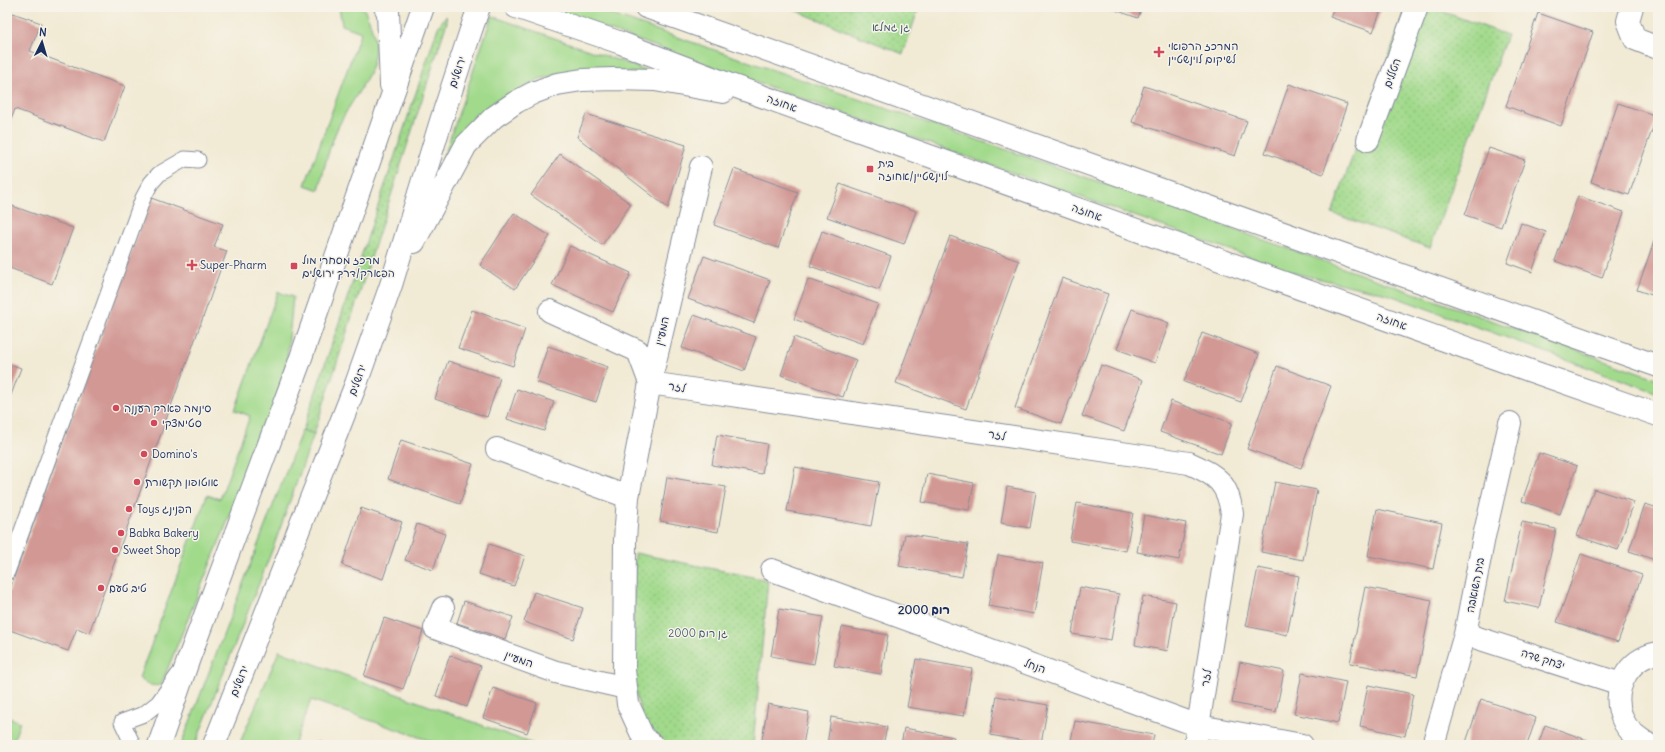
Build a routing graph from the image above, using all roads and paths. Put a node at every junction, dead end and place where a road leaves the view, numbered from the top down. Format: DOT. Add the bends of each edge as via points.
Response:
graph roads {
  1 [pos="386,7"];
  2 [pos="423,7"];
  3 [pos="479,7"];
  4 [pos="516,7"];
  5 [pos="646,7"];
  6 [pos="687,7"];
  7 [pos="1416,7"];
  8 [pos="1632,7"];
  9 [pos="1658,48"];
  10 [pos="828,72"];
  11 [pos="391,97"];
  12 [pos="832,121"];
  13 [pos="1368,140"];
  14 [pos="198,160"];
  15 [pos="701,167"];
  16 [pos="391,285"];
  17 [pos="550,311"];
  18 [pos="1658,366"];
  19 [pos="650,383"];
  20 [pos="1658,415"];
  21 [pos="1510,423"];
  22 [pos="497,449"];
  23 [pos="628,497"];
  24 [pos="772,570"];
  25 [pos="7,572"];
  26 [pos="442,608"];
  27 [pos="1465,634"];
  28 [pos="1658,653"];
  29 [pos="188,661"];
  30 [pos="1621,684"];
  31 [pos="626,688"];
  32 [pos="1197,736"];
  33 [pos="133,745"];
  34 [pos="159,745"];
  35 [pos="214,745"];
  36 [pos="653,745"];
  37 [pos="1302,745"];
  38 [pos="1433,745"];
  39 [pos="1650,745"];
  1 -- 11 [label="main road"];
  2 -- 11 [label="main road"];
  3 -- 16 [label="main road, ירושלים"];
  4 -- 12 [label="main road, אחוזה"];
  5 -- 10 [label="main road"];
  6 -- 10 [label="main road"];
  7 -- 13 [label="main road, הטללים"];
  8 -- 9 [label="main road" via="1628,21 1635,39"];
  10 -- 18 [label="main road"];
  11 -- 29 [label="main road" via="298,366"];
  12 -- 16 [label="main road" via="715,90 655,80 582,80 557,84 516,102 494,118 466,145"];
  12 -- 20 [label="main road, אחוזה"];
  14 -- 25 [label="lane" via="185,159 159,174 143,198"];
  15 -- 19 [label="main road, המעיין"];
  16 -- 35 [label="main road, ירושלים" via="356,384"];
  17 -- 19 [label="main road" via="638,351"];
  19 -- 23 [label="main road, המעיין"];
  19 -- 32 [label="main road, לזר" via="1189,463 1211,472 1230,498 1232,514"];
  21 -- 27 [label="main road, בית השואבה"];
  22 -- 23 [label="main road"];
  23 -- 31 [label="main road, המעיין" via="625,540"];
  24 -- 32 [label="main road, הנחל"];
  26 -- 31 [label="main road, המעיין" via="435,628 556,672"];
  27 -- 30 [label="main road, יצחק שדה"];
  27 -- 38 [label="main road, בית השואבה"];
  28 -- 30 [label="main road" via="1640,659 1628,670"];
  29 -- 33 [label="lane" via="158,703 144,714 122,722"];
  29 -- 34 [label="main road"];
  30 -- 39 [label="main road" via="1618,702 1623,720 1634,735"];
  31 -- 36 [label="main road, המעיין" via="628,704 643,736"];
  32 -- 37 [label="main road, הנחל"];
}
